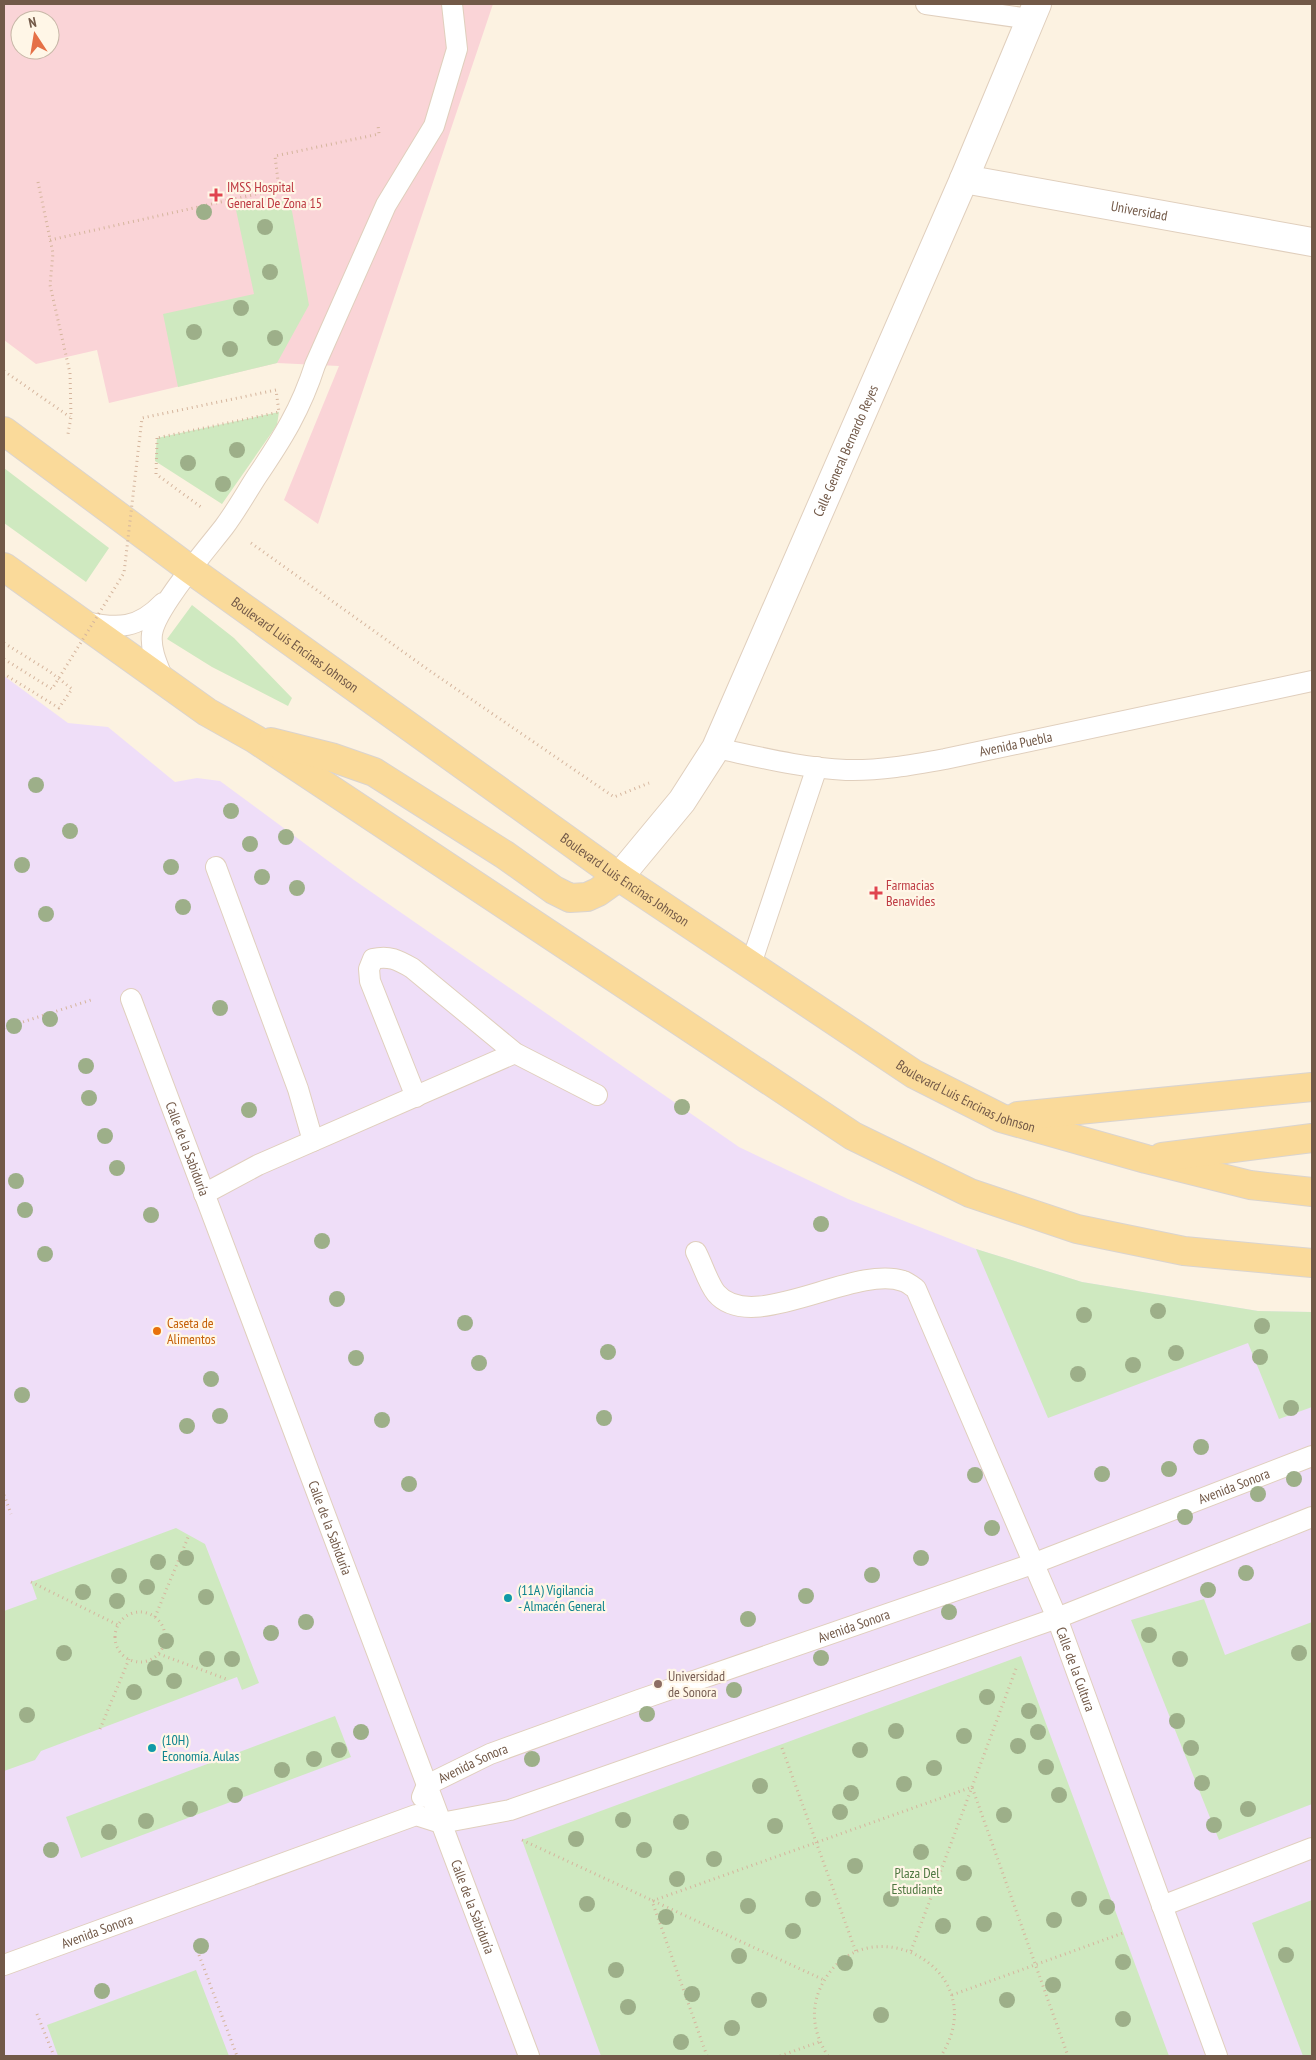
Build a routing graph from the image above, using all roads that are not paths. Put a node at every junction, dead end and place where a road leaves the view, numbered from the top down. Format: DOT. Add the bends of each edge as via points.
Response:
graph roads {
  1 [pos="452,4"];
  2 [pos="460,4"];
  3 [pos="926,4"];
  4 [pos="1034,11"];
  5 [pos="457,49"];
  6 [pos="964,179"];
  7 [pos="1312,242"];
  8 [pos="4,431"];
  9 [pos="4,567"];
  10 [pos="191,570"];
  11 [pos="81,622"];
  12 [pos="164,681"];
  13 [pos="1312,681"];
  14 [pos="255,739"];
  15 [pos="716,748"];
  16 [pos="817,767"];
  17 [pos="216,867"];
  18 [pos="619,877"];
  19 [pos="751,964"];
  20 [pos="130,999"];
  21 [pos="515,1053"];
  22 [pos="1312,1087"];
  23 [pos="597,1095"];
  24 [pos="416,1097"];
  25 [pos="1001,1118"];
  26 [pos="1312,1138"];
  27 [pos="313,1141"];
  28 [pos="1146,1159"];
  29 [pos="1312,1192"];
  30 [pos="204,1194"];
  31 [pos="696,1252"];
  32 [pos="1312,1263"];
  33 [pos="1312,1456"];
  34 [pos="1312,1517"];
  35 [pos="1034,1563"];
  36 [pos="1057,1618"];
  37 [pos="427,1785"];
  38 [pos="416,1815"];
  39 [pos="441,1823"];
  40 [pos="1312,1848"];
  41 [pos="1162,1906"];
  42 [pos="4,1965"];
  43 [pos="529,2056"];
  44 [pos="1217,2056"];
  1 -- 5 [label="lane"];
  2 -- 5 [label="lane"];
  3 -- 4 [label="lane"];
  4 -- 6 [label="street, Calle General Bernardo Reyes"];
  5 -- 10 [label="lane" via="434,126 386,205 292,421 225,525"];
  6 -- 7 [label="street, Universidad"];
  6 -- 15 [label="street, Calle General Bernardo Reyes"];
  8 -- 10 [label="main road, Boulevard Luis Encinas Johnson"];
  9 -- 11 [label="main road"];
  10 -- 11 [label="lane" via="161,605 130,626 110,627"];
  10 -- 12 [label="lane" via="152,632 152,646"];
  10 -- 18 [label="main road, Boulevard Luis Encinas Johnson"];
  11 -- 12 [label="main road"];
  12 -- 14 [label="main road" via="214,716"];
  13 -- 16 [label="lane, Avenida Puebla" via="945,759 890,768 846,770"];
  14 -- 18 [label="main road" via="301,749 374,772 570,898 592,894"];
  14 -- 32 [label="main road" via="853,1136 970,1194 1077,1229 1184,1251"];
  15 -- 16 [label="lane, Avenida Puebla"];
  15 -- 18 [label="street, Calle General Bernardo Reyes" via="682,800"];
  16 -- 19 [label="lane"];
  17 -- 27 [label="lane" via="298,1089"];
  18 -- 19 [label="main road, Boulevard Luis Encinas Johnson"];
  19 -- 25 [label="main road, Boulevard Luis Encinas Johnson" via="914,1074"];
  20 -- 30 [label="lane, Calle de la Sabiduría"];
  21 -- 23 [label="lane"];
  21 -- 24 [label="lane"];
  21 -- 24 [label="lane" via="412,968 385,956 373,959 369,969 370,981"];
  22 -- 25 [label="main road"];
  24 -- 27 [label="lane"];
  25 -- 28 [label="main road, Boulevard Luis Encinas Johnson"];
  26 -- 28 [label="main road"];
  27 -- 30 [label="lane"];
  28 -- 29 [label="main road, Boulevard Luis Encinas Johnson" via="1250,1185"];
  30 -- 37 [label="lane, Calle de la Sabiduría"];
  31 -- 35 [label="lane, Calle de la Cultura" via="716,1293 732,1305 749,1308 875,1280 903,1281 916,1289"];
  33 -- 35 [label="lane, Avenida Sonora"];
  34 -- 36 [label="lane"];
  35 -- 36 [label="lane, Calle de la Cultura"];
  35 -- 37 [label="lane, Avenida Sonora" via="490,1754"];
  36 -- 39 [label="lane" via="510,1810"];
  36 -- 41 [label="lane, Calle de la Cultura"];
  37 -- 38 [label="lane, Avenida Sonora"];
  37 -- 39 [label="lane, Calle de la Sabiduría"];
  38 -- 39 [label="lane"];
  38 -- 42 [label="lane, Avenida Sonora"];
  39 -- 43 [label="lane, Calle de la Sabiduría"];
  40 -- 41 [label="lane"];
  41 -- 44 [label="lane, Calle de la Cultura"];
}
